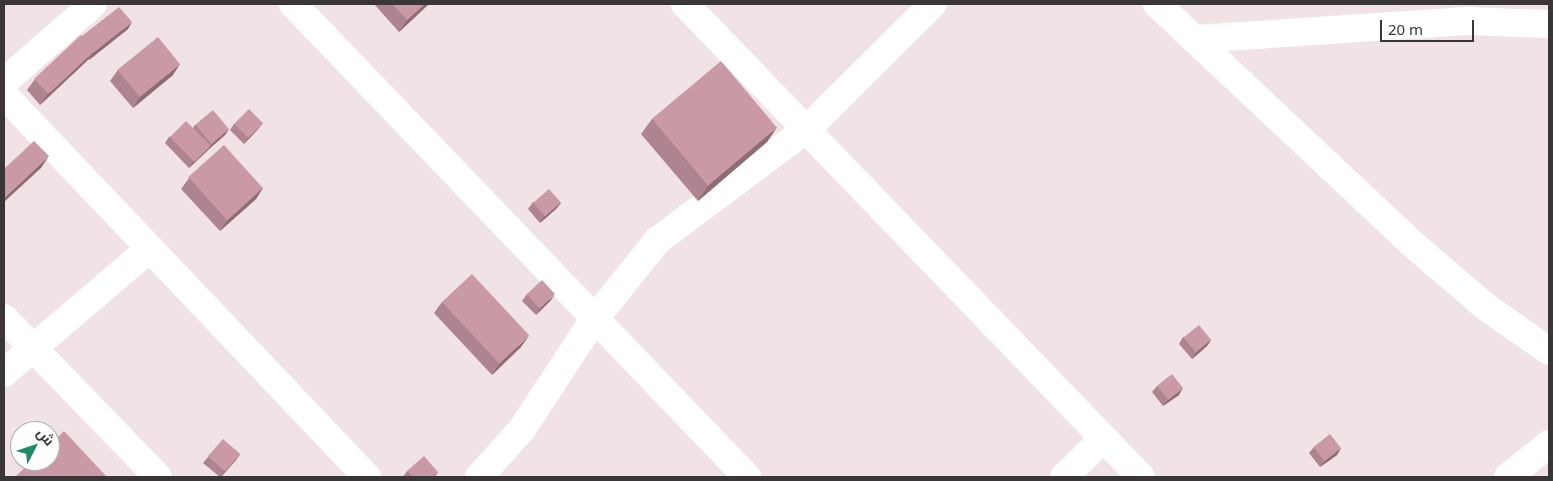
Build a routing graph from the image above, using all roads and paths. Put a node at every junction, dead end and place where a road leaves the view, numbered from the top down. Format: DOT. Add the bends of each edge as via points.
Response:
graph roads {
  1 [pos="93,4"];
  2 [pos="293,4"];
  3 [pos="685,4"];
  4 [pos="933,4"];
  5 [pos="1157,4"];
  6 [pos="1549,24"];
  7 [pos="1196,39"];
  8 [pos="4,82"];
  9 [pos="4,95"];
  10 [pos="807,129"];
  11 [pos="149,249"];
  12 [pos="4,318"];
  13 [pos="593,321"];
  14 [pos="32,349"];
  15 [pos="1549,351"];
  16 [pos="4,373"];
  17 [pos="1103,439"];
  18 [pos="1549,444"];
  19 [pos="158,477"];
  20 [pos="367,477"];
  21 [pos="480,477"];
  22 [pos="746,477"];
  23 [pos="1064,477"];
  24 [pos="1141,477"];
  25 [pos="1508,477"];
  1 -- 8 [label="street"];
  2 -- 13 [label="street"];
  3 -- 10 [label="street"];
  4 -- 10 [label="street"];
  5 -- 7 [label="street"];
  6 -- 7 [label="street" via="1467,21"];
  7 -- 15 [label="street" via="1416,247 1486,307"];
  9 -- 11 [label="street"];
  10 -- 13 [label="street" via="658,240"];
  10 -- 17 [label="street"];
  11 -- 14 [label="street"];
  11 -- 20 [label="street"];
  12 -- 14 [label="street"];
  13 -- 21 [label="street" via="542,402"];
  13 -- 22 [label="street"];
  14 -- 16 [label="street"];
  14 -- 19 [label="street"];
  17 -- 23 [label="street"];
  17 -- 24 [label="street"];
  18 -- 25 [label="street"];
}
